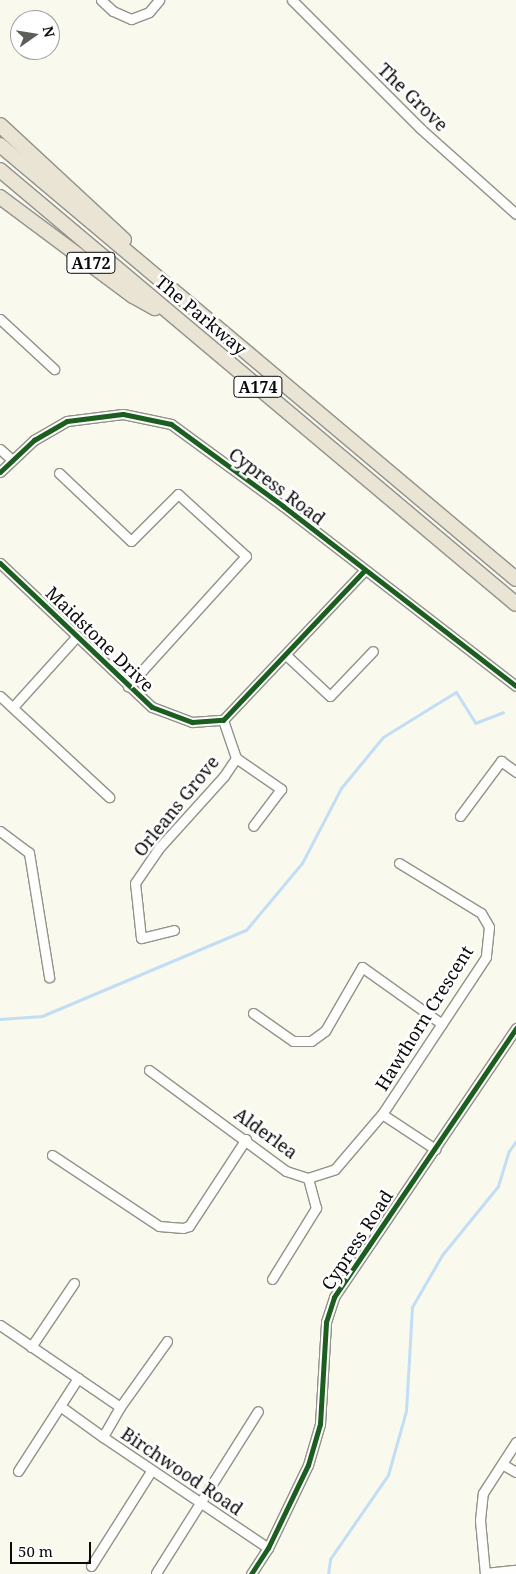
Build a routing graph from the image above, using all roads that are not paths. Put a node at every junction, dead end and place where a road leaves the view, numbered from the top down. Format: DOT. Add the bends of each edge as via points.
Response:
graph roads {
  1 [pos="101,0"];
  2 [pos="159,0"];
  3 [pos="292,0"];
  4 [pos="0,125"];
  5 [pos="0,145"];
  6 [pos="0,170"];
  7 [pos="0,197"];
  8 [pos="516,214"];
  9 [pos="180,296"];
  10 [pos="0,319"];
  11 [pos="184,324"];
  12 [pos="54,369"];
  13 [pos="0,449"];
  14 [pos="11,459"];
  15 [pos="0,472"];
  16 [pos="59,472"];
  17 [pos="0,563"];
  18 [pos="364,571"];
  19 [pos="516,579"];
  20 [pos="516,604"];
  21 [pos="77,636"];
  22 [pos="373,651"];
  23 [pos="286,655"];
  24 [pos="128,686"];
  25 [pos="516,686"];
  26 [pos="0,696"];
  27 [pos="13,707"];
  28 [pos="223,720"];
  29 [pos="236,758"];
  30 [pos="516,772"];
  31 [pos="110,797"];
  32 [pos="460,816"];
  33 [pos="252,826"];
  34 [pos="0,831"];
  35 [pos="399,862"];
  36 [pos="174,930"];
  37 [pos="48,978"];
  38 [pos="253,1013"];
  39 [pos="442,1024"];
  40 [pos="516,1028"];
  41 [pos="149,1070"];
  42 [pos="382,1114"];
  43 [pos="246,1139"];
  44 [pos="435,1149"];
  45 [pos="52,1155"];
  46 [pos="308,1178"];
  47 [pos="272,1279"];
  48 [pos="74,1283"];
  49 [pos="0,1325"];
  50 [pos="167,1341"];
  51 [pos="31,1347"];
  52 [pos="78,1378"];
  53 [pos="60,1406"];
  54 [pos="120,1407"];
  55 [pos="258,1411"];
  56 [pos="103,1437"];
  57 [pos="516,1442"];
  58 [pos="502,1464"];
  59 [pos="18,1471"];
  60 [pos="151,1471"];
  61 [pos="516,1472"];
  62 [pos="199,1503"];
  63 [pos="268,1548"];
  64 [pos="91,1566"];
  65 [pos="516,1570"];
  66 [pos="156,1573"];
  67 [pos="485,1573"];
  68 [pos="251,1574"];
  1 -- 2 [label="street" via="113,11 131,19 149,12"];
  3 -- 8 [label="street, The Grove" via="421,129"];
  4 -- 9 [label="highway, A174" via="99,213"];
  5 -- 9 [label="highway, The Parkway / A174"];
  6 -- 11 [label="highway, The Parkway / A174"];
  7 -- 11 [label="highway, A172" via="133,296"];
  9 -- 19 [label="highway, The Parkway / A174"];
  10 -- 12 [label="street"];
  11 -- 20 [label="highway, The Parkway / A174"];
  13 -- 14 [label="street"];
  14 -- 15 [label="street, Cypress Road"];
  14 -- 18 [label="street, Cypress Road" via="50,428 83,416 123,414 171,424 283,506"];
  16 -- 24 [label="street" via="131,541 178,494 246,556"];
  17 -- 21 [label="street, Maidstone Drive"];
  18 -- 23 [label="street"];
  18 -- 25 [label="street, Cypress Road"];
  21 -- 24 [label="street, Maidstone Drive"];
  21 -- 27 [label="street"];
  22 -- 23 [label="street" via="330,696"];
  23 -- 28 [label="street"];
  24 -- 28 [label="street, Maidstone Drive" via="168,716 192,722"];
  26 -- 27 [label="street"];
  27 -- 31 [label="street"];
  28 -- 29 [label="street, Orleans Grove"];
  29 -- 33 [label="street" via="281,789"];
  29 -- 36 [label="street, Orleans Grove" via="224,776 159,848 135,883 141,938"];
  30 -- 32 [label="street" via="501,761"];
  34 -- 37 [label="street" via="29,853"];
  35 -- 39 [label="street, Hawthorn Crescent" via="481,913 489,927 486,957"];
  38 -- 39 [label="street" via="294,1041 311,1041 325,1031 362,967"];
  39 -- 42 [label="street, Hawthorn Crescent"];
  40 -- 44 [label="street, Cypress Road"];
  41 -- 43 [label="street, Alderlea"];
  42 -- 44 [label="street, Hawthorn Crescent"];
  42 -- 46 [label="street, Alderlea" via="335,1169"];
  43 -- 45 [label="street" via="189,1226 183,1228 159,1226"];
  43 -- 46 [label="street, Alderlea" via="286,1171"];
  44 -- 63 [label="street, Cypress Road" via="334,1297 326,1322 320,1424 308,1465"];
  46 -- 47 [label="street" via="316,1208"];
  48 -- 51 [label="street"];
  49 -- 51 [label="street, Birchwood Road"];
  50 -- 54 [label="street"];
  51 -- 52 [label="street, Birchwood Road"];
  52 -- 53 [label="street"];
  52 -- 54 [label="street, Birchwood Road"];
  53 -- 56 [label="street"];
  53 -- 59 [label="street"];
  54 -- 56 [label="street, Birchwood Road"];
  55 -- 62 [label="street"];
  56 -- 60 [label="street, Birchwood Road"];
  57 -- 58 [label="street"];
  58 -- 61 [label="street"];
  58 -- 67 [label="street" via="489,1480 481,1505"];
  60 -- 62 [label="street, Birchwood Road"];
  60 -- 64 [label="street"];
  62 -- 63 [label="street, Birchwood Road"];
  62 -- 66 [label="street"];
  63 -- 68 [label="street, Cypress Road"];
  65 -- 67 [label="street"];
}
